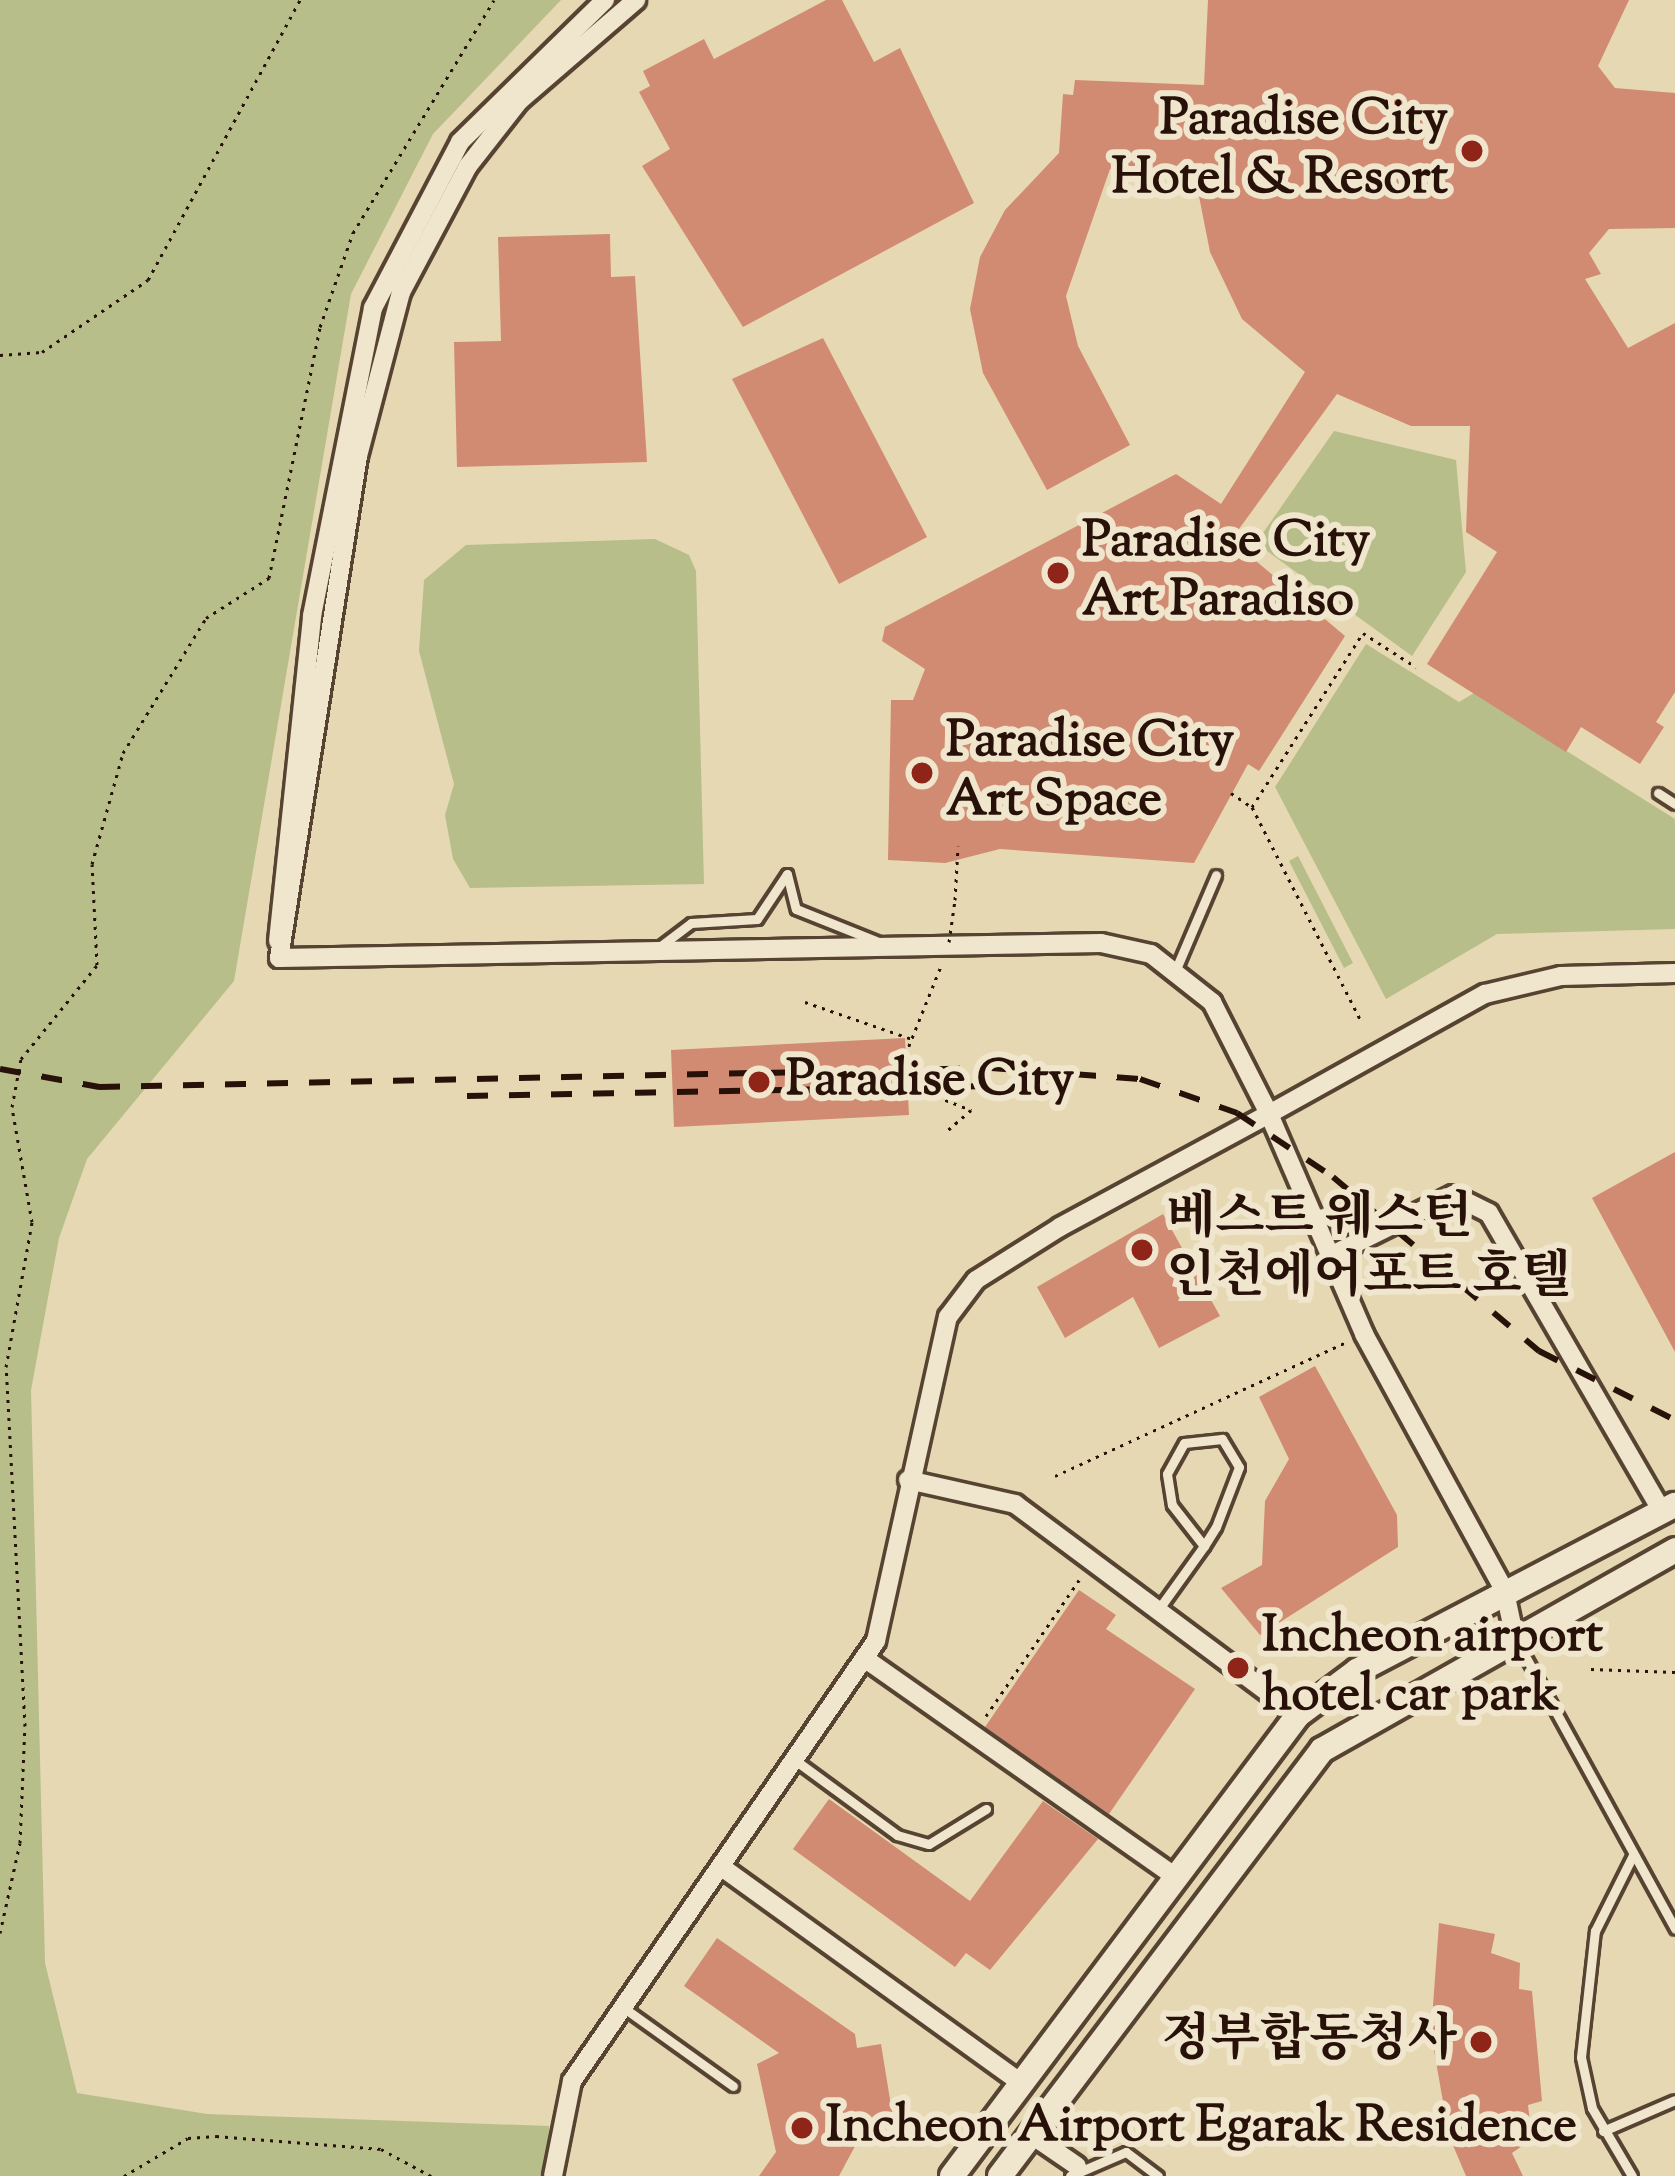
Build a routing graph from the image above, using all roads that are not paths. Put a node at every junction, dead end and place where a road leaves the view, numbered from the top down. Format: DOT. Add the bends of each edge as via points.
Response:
graph roads {
  1 [pos="605,0"];
  2 [pos="636,0"];
  3 [pos="1658,794"];
  4 [pos="1675,804"];
  5 [pos="1216,875"];
  6 [pos="881,943"];
  7 [pos="658,948"];
  8 [pos="279,958"];
  9 [pos="1176,969"];
  10 [pos="1675,973"];
  11 [pos="1269,1114"];
  12 [pos="1332,1255"];
  13 [pos="908,1480"];
  14 [pos="1668,1508"];
  15 [pos="1204,1546"];
  16 [pos="1675,1550"];
  17 [pos="1505,1592"];
  18 [pos="1155,1614"];
  19 [pos="1515,1639"];
  20 [pos="867,1660"];
  21 [pos="1298,1715"];
  22 [pos="800,1763"];
  23 [pos="986,1809"];
  24 [pos="1633,1855"];
  25 [pos="723,1868"];
  26 [pos="1171,1874"];
  27 [pos="1675,1929"];
  28 [pos="624,2008"];
  29 [pos="1017,2080"];
  30 [pos="733,2086"];
  31 [pos="1675,2100"];
  32 [pos="1604,2131"];
  33 [pos="1029,2133"];
  34 [pos="1074,2171"];
  35 [pos="553,2176"];
  36 [pos="952,2176"];
  37 [pos="1000,2176"];
  38 [pos="1158,2176"];
  39 [pos="1632,2176"];
  1 -- 8 [label="street" via="460,142 373,308 312,616"];
  2 -- 8 [label="street" via="519,101 468,166 401,292 358,456"];
  3 -- 4 [label="lane"];
  5 -- 9 [label="lane"];
  6 -- 7 [label="street"];
  6 -- 7 [label="lane" via="796,909 787,874 757,920 692,923"];
  6 -- 9 [label="street" via="1102,943"];
  7 -- 8 [label="street"];
  9 -- 11 [label="street" via="1211,1002"];
  10 -- 11 [label="street" via="1561,976 1485,994"];
  11 -- 12 [label="street"];
  11 -- 13 [label="street" via="976,1280 948,1316"];
  12 -- 14 [label="street" via="1453,1195 1490,1213"];
  12 -- 17 [label="street" via="1364,1334"];
  13 -- 18 [label="street" via="1015,1504"];
  13 -- 20 [label="street"];
  14 -- 17 [label="street"];
  15 -- 15 [label="lane" via="1239,1466 1222,1439 1184,1443 1167,1474 1172,1505"];
  15 -- 18 [label="lane"];
  16 -- 19 [label="street"];
  17 -- 19 [label="street"];
  17 -- 21 [label="street"];
  18 -- 21 [label="street"];
  19 -- 24 [label="lane"];
  19 -- 33 [label="street" via="1322,1750"];
  20 -- 22 [label="street"];
  20 -- 26 [label="street"];
  21 -- 26 [label="street"];
  22 -- 23 [label="lane" via="897,1835 929,1844"];
  22 -- 25 [label="street"];
  24 -- 27 [label="lane"];
  24 -- 32 [label="lane" via="1595,1931 1583,1992 1581,2057"];
  25 -- 28 [label="street"];
  25 -- 29 [label="street"];
  26 -- 29 [label="street"];
  28 -- 30 [label="lane"];
  28 -- 35 [label="street" via="572,2080"];
  29 -- 36 [label="street"];
  31 -- 32 [label="lane"];
  32 -- 39 [label="lane"];
  33 -- 34 [label="street"];
  33 -- 37 [label="street"];
  34 -- 38 [label="lane" via="1126,2152"];
}
